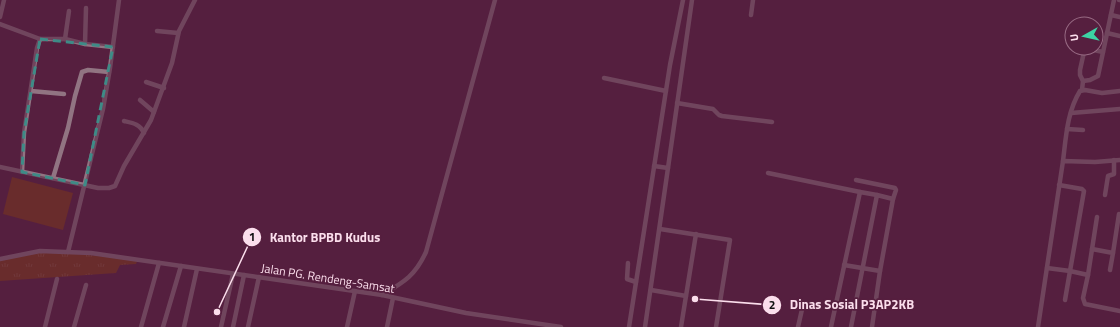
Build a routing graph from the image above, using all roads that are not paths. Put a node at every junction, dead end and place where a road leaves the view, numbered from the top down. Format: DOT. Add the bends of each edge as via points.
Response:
graph roads {
  1 [pos="4,0"];
  2 [pos="119,0"];
  3 [pos="195,0"];
  4 [pos="495,0"];
  5 [pos="753,0"];
  6 [pos="1114,0"];
  7 [pos="682,2"];
  8 [pos="691,3"];
  9 [pos="86,8"];
  10 [pos="69,11"];
  11 [pos="751,15"];
  12 [pos="1111,15"];
  13 [pos="0,17"];
  14 [pos="1120,17"];
  15 [pos="0,24"];
  16 [pos="157,31"];
  17 [pos="178,33"];
  18 [pos="1107,33"];
  19 [pos="1120,36"];
  20 [pos="40,39"];
  21 [pos="65,39"];
  22 [pos="86,44"];
  23 [pos="113,47"];
  24 [pos="1104,52"];
  25 [pos="1083,56"];
  26 [pos="1103,56"];
  27 [pos="110,72"];
  28 [pos="604,78"];
  29 [pos="1083,81"];
  30 [pos="146,82"];
  31 [pos="164,88"];
  32 [pos="1082,90"];
  33 [pos="31,91"];
  34 [pos="666,91"];
  35 [pos="1120,91"];
  36 [pos="64,94"];
  37 [pos="140,100"];
  38 [pos="677,103"];
  39 [pos="1120,109"];
  40 [pos="154,112"];
  41 [pos="1071,113"];
  42 [pos="124,121"];
  43 [pos="772,122"];
  44 [pos="1067,129"];
  45 [pos="1083,130"];
  46 [pos="144,133"];
  47 [pos="1114,160"];
  48 [pos="1120,160"];
  49 [pos="1063,161"];
  50 [pos="654,166"];
  51 [pos="0,167"];
  52 [pos="664,167"];
  53 [pos="22,172"];
  54 [pos="768,173"];
  55 [pos="53,178"];
  56 [pos="856,180"];
  57 [pos="85,185"];
  58 [pos="1059,185"];
  59 [pos="860,192"];
  60 [pos="877,195"];
  61 [pos="1105,195"];
  62 [pos="893,199"];
  63 [pos="1119,214"];
  64 [pos="1097,217"];
  65 [pos="660,229"];
  66 [pos="696,234"];
  67 [pos="1092,249"];
  68 [pos="68,252"];
  69 [pos="1113,253"];
  70 [pos="0,259"];
  71 [pos="159,263"];
  72 [pos="628,263"];
  73 [pos="844,265"];
  74 [pos="181,266"];
  75 [pos="198,268"];
  76 [pos="862,268"];
  77 [pos="1047,268"];
  78 [pos="1110,270"];
  79 [pos="1070,271"];
  80 [pos="880,272"];
  81 [pos="233,274"];
  82 [pos="1088,274"];
  83 [pos="244,275"];
  84 [pos="259,277"];
  85 [pos="57,279"];
  86 [pos="634,282"];
  87 [pos="86,285"];
  88 [pos="651,290"];
  89 [pos="355,291"];
  90 [pos="382,295"];
  91 [pos="686,296"];
  92 [pos="394,298"];
  93 [pos="1065,300"];
  94 [pos="803,305"];
  95 [pos="1120,311"];
  96 [pos="45,327"];
  97 [pos="74,327"];
  98 [pos="141,327"];
  99 [pos="163,327"];
  100 [pos="184,327"];
  101 [pos="221,327"];
  102 [pos="233,327"];
  103 [pos="248,327"];
  104 [pos="347,327"];
  105 [pos="387,327"];
  106 [pos="561,327"];
  107 [pos="629,327"];
  108 [pos="645,327"];
  109 [pos="680,327"];
  110 [pos="716,327"];
  111 [pos="798,327"];
  112 [pos="831,327"];
  113 [pos="851,327"];
  114 [pos="872,327"];
  115 [pos="1038,327"];
  1 -- 13 [label="street"];
  2 -- 23 [label="street"];
  3 -- 17 [label="street"];
  4 -- 90 [label="street" via="426,252 414,273"];
  5 -- 11 [label="street"];
  6 -- 12 [label="street"];
  7 -- 8 [label="street"];
  7 -- 34 [label="street"];
  8 -- 38 [label="street"];
  9 -- 22 [label="street"];
  10 -- 21 [label="street"];
  12 -- 14 [label="street"];
  12 -- 18 [label="street"];
  15 -- 20 [label="street"];
  16 -- 17 [label="street"];
  17 -- 31 [label="street"];
  18 -- 19 [label="street"];
  18 -- 24 [label="street"];
  20 -- 21 [label="street"];
  20 -- 33 [label="street"];
  21 -- 22 [label="street"];
  22 -- 23 [label="street"];
  23 -- 27 [label="street"];
  25 -- 29 [label="street" via="1080,75"];
  26 -- 29 [label="street" via="1098,76"];
  27 -- 55 [label="street" via="82,72"];
  27 -- 57 [label="street"];
  28 -- 34 [label="street"];
  29 -- 32 [label="street"];
  30 -- 31 [label="street"];
  31 -- 40 [label="street"];
  32 -- 35 [label="street" via="1102,93"];
  32 -- 41 [label="street"];
  33 -- 36 [label="street"];
  33 -- 53 [label="street" via="24,133"];
  34 -- 50 [label="street"];
  37 -- 40 [label="street"];
  38 -- 43 [label="street" via="713,109 722,116"];
  38 -- 52 [label="street"];
  39 -- 41 [label="street"];
  40 -- 46 [label="street"];
  41 -- 44 [label="street"];
  42 -- 46 [label="street" via="142,128"];
  44 -- 45 [label="street"];
  44 -- 49 [label="street"];
  46 -- 57 [label="street" via="115,186 98,188"];
  47 -- 48 [label="street"];
  47 -- 49 [label="street"];
  47 -- 61 [label="street" via="1114,174 1108,176"];
  49 -- 58 [label="street"];
  50 -- 52 [label="street"];
  50 -- 86 [label="street"];
  51 -- 53 [label="street"];
  52 -- 65 [label="street"];
  53 -- 55 [label="street"];
  54 -- 59 [label="street"];
  55 -- 57 [label="street"];
  56 -- 62 [label="street" via="894,188 896,190"];
  57 -- 68 [label="street"];
  58 -- 77 [label="street"];
  58 -- 79 [label="street" via="1082,189 1084,194"];
  59 -- 60 [label="street"];
  59 -- 73 [label="street"];
  60 -- 62 [label="street"];
  60 -- 76 [label="street"];
  62 -- 80 [label="street"];
  63 -- 69 [label="street"];
  64 -- 67 [label="street"];
  65 -- 66 [label="street"];
  65 -- 88 [label="street"];
  66 -- 91 [label="street"];
  66 -- 110 [label="street" via="730,240"];
  67 -- 69 [label="street"];
  67 -- 82 [label="street"];
  68 -- 70 [label="street, Jalan PG. Rendeng-Samsat" via="40,251"];
  68 -- 71 [label="street, Jalan PG. Rendeng-Samsat"];
  69 -- 78 [label="street"];
  71 -- 74 [label="street, Jalan PG. Rendeng-Samsat"];
  71 -- 98 [label="street"];
  72 -- 86 [label="street" via="626,278"];
  73 -- 76 [label="street"];
  73 -- 112 [label="street"];
  74 -- 75 [label="street, Jalan PG. Rendeng-Samsat"];
  74 -- 99 [label="street"];
  75 -- 81 [label="street, Jalan PG. Rendeng-Samsat"];
  75 -- 100 [label="street"];
  76 -- 80 [label="street"];
  76 -- 113 [label="street"];
  77 -- 79 [label="street"];
  77 -- 115 [label="street"];
  79 -- 82 [label="street"];
  79 -- 93 [label="street"];
  80 -- 114 [label="street"];
  81 -- 83 [label="street, Jalan PG. Rendeng-Samsat"];
  81 -- 101 [label="street"];
  82 -- 95 [label="street" via="1085,304"];
  83 -- 84 [label="street, Jalan PG. Rendeng-Samsat"];
  83 -- 102 [label="street"];
  84 -- 89 [label="street, Jalan PG. Rendeng-Samsat"];
  84 -- 103 [label="street"];
  85 -- 96 [label="street"];
  86 -- 107 [label="street"];
  87 -- 97 [label="street"];
  88 -- 91 [label="street"];
  88 -- 108 [label="street"];
  89 -- 90 [label="street, Jalan PG. Rendeng-Samsat"];
  89 -- 104 [label="street"];
  90 -- 92 [label="street, Jalan PG. Rendeng-Samsat"];
  91 -- 109 [label="street"];
  92 -- 105 [label="street"];
  92 -- 106 [label="street, Jalan PG. Rendeng-Samsat" via="466,313"];
  94 -- 111 [label="street"];
}
